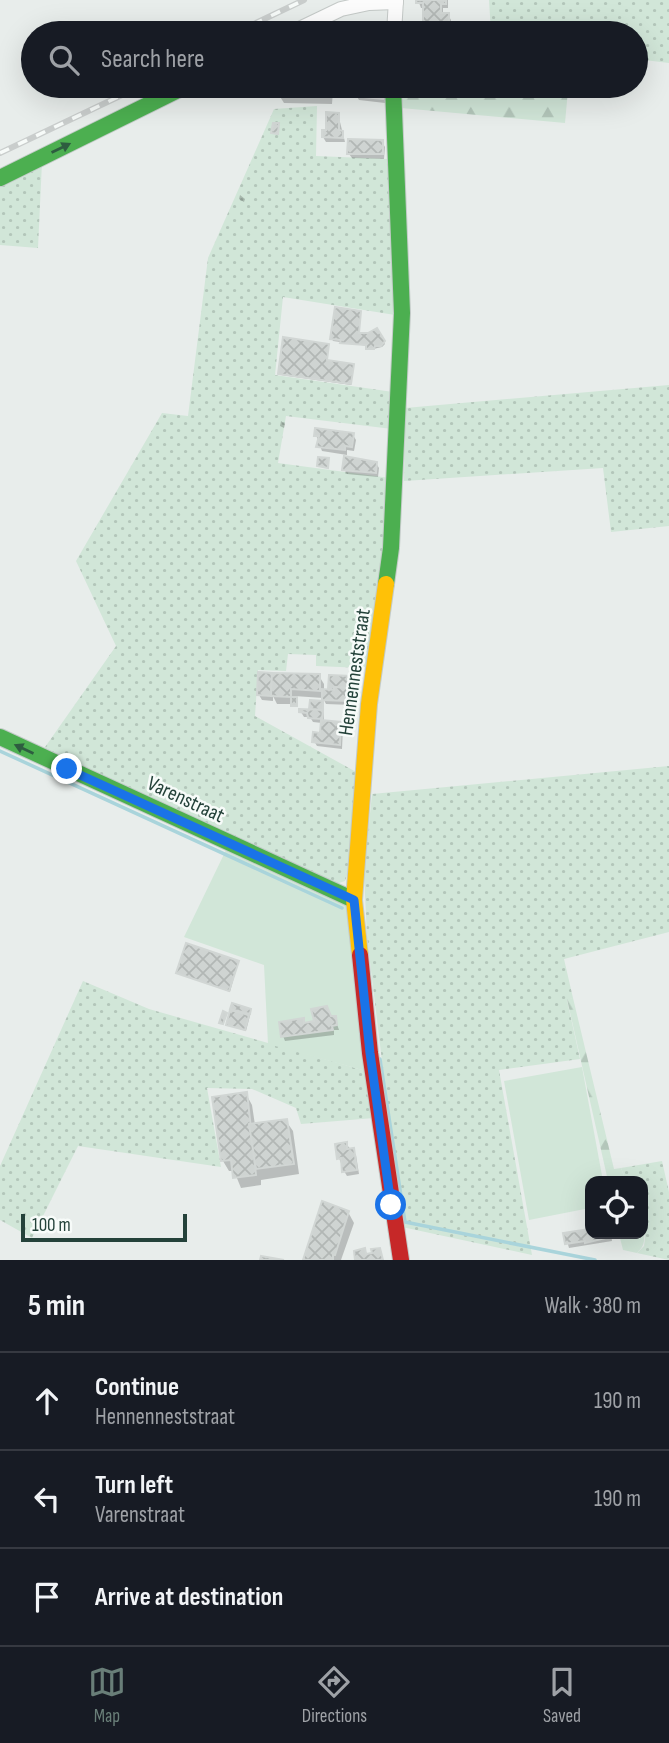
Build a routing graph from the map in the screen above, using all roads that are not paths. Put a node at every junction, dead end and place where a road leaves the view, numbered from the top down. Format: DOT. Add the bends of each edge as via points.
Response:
graph roads {
  1 [pos="396,1"];
  2 [pos="316,21"];
  3 [pos="395,21"];
  4 [pos="162,98"];
  5 [pos="393,98"];
  6 [pos="0,178"];
  7 [pos="0,737"];
  8 [pos="354,900"];
  9 [pos="401,1260"];
  1 -- 2 [label="street" via="341,9"];
  1 -- 3 [label="street"];
  6 -- 4 [label="street, one-way"];
  5 -- 8 [label="street, Hennenneststraat" via="402,313 391,548 369,704"];
  8 -- 7 [label="street, Varenstraat, one-way"];
  8 -- 9 [label="street, Hennenneststraat" via="370,1053"];
}
